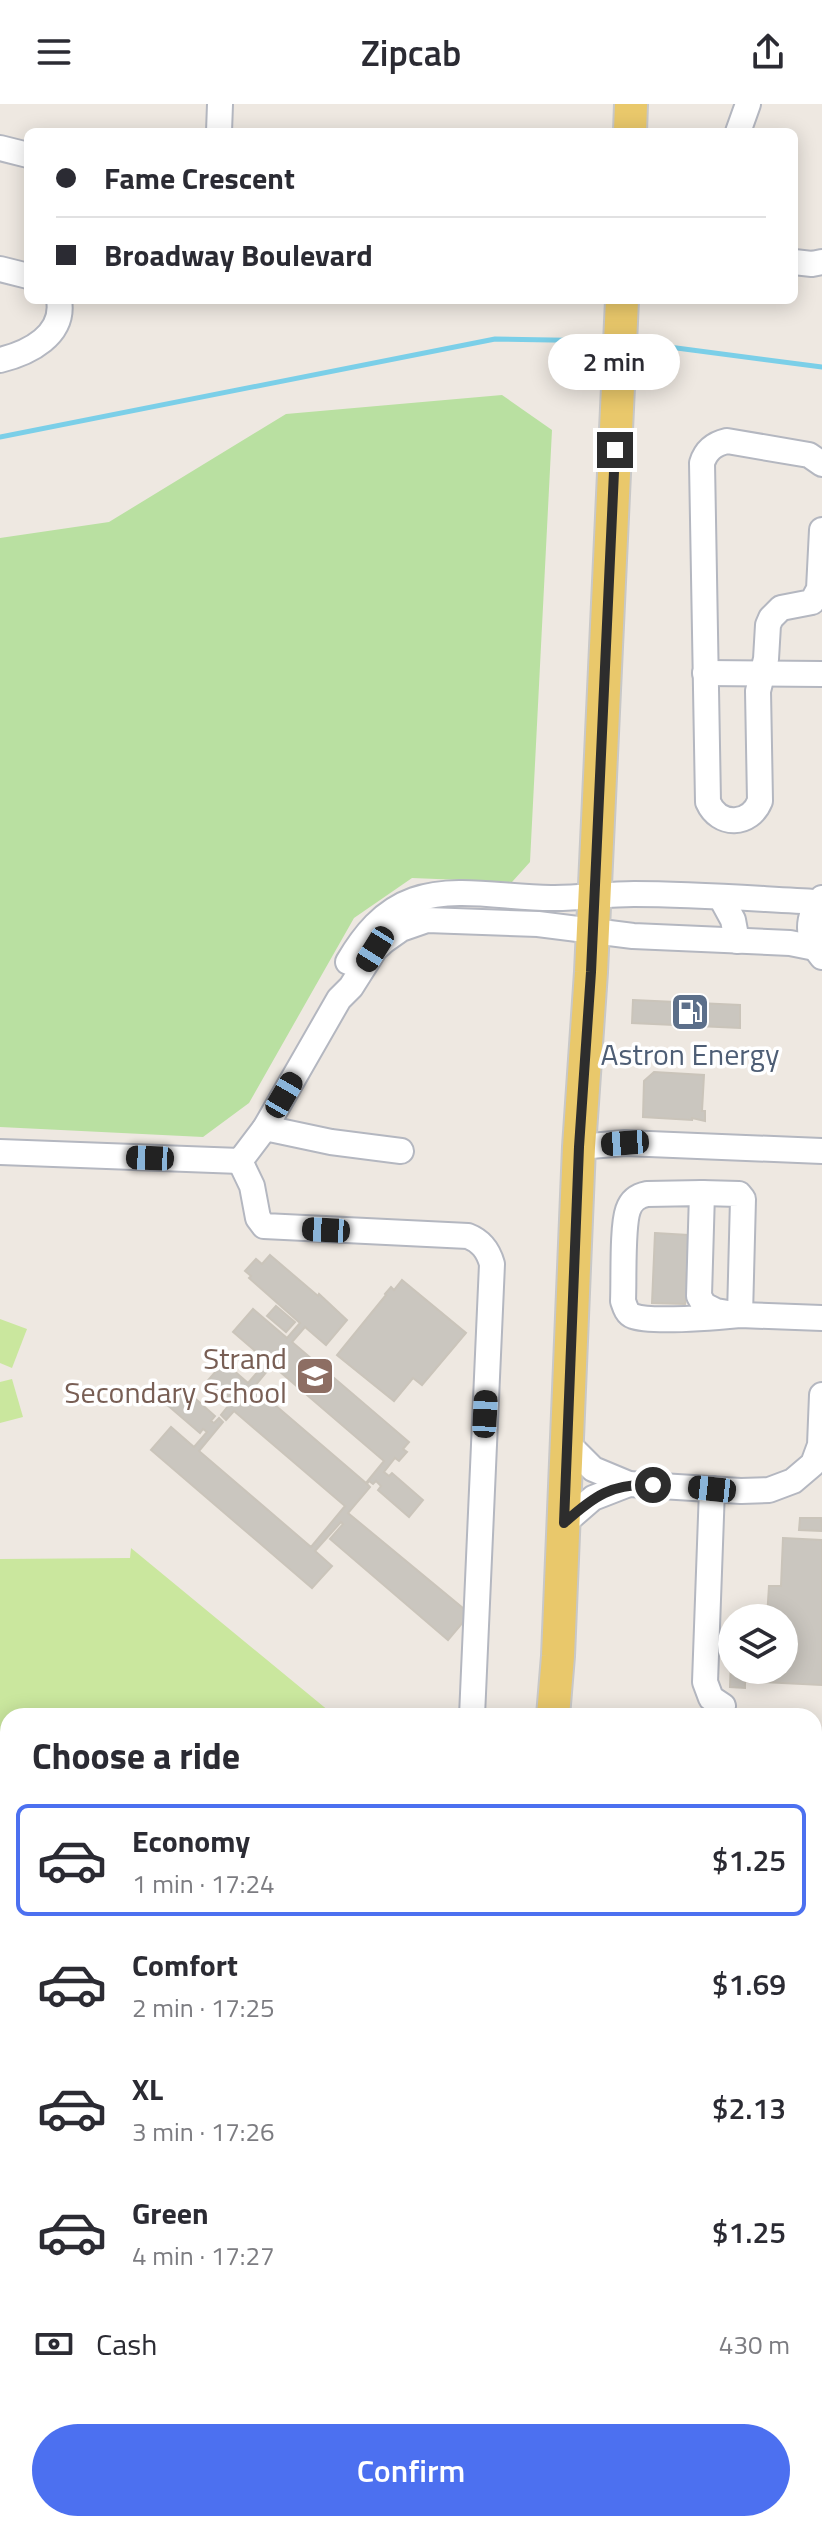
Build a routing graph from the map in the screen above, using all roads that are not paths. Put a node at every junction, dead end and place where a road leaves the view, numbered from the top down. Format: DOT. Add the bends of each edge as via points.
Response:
graph roads {
  1 [pos="220,104"];
  2 [pos="631,104"];
  3 [pos="748,104"];
  4 [pos="219,128"];
  5 [pos="630,128"];
  6 [pos="739,128"];
  7 [pos="0,148"];
  8 [pos="24,154"];
  9 [pos="798,262"];
  10 [pos="822,262"];
  11 [pos="0,269"];
  12 [pos="24,275"];
  13 [pos="59,304"];
  14 [pos="622,304"];
  15 [pos="0,360"];
  16 [pos="822,464"];
  17 [pos="822,530"];
  18 [pos="705,673"];
  19 [pos="762,674"];
  20 [pos="822,674"];
  21 [pos="594,895"];
  22 [pos="721,898"];
  23 [pos="820,900"];
  24 [pos="593,931"];
  25 [pos="737,941"];
  26 [pos="818,952"];
  27 [pos="339,999"];
  28 [pos="265,1128"];
  29 [pos="579,1147"];
  30 [pos="401,1151"];
  31 [pos="822,1151"];
  32 [pos="0,1152"];
  33 [pos="240,1161"];
  34 [pos="702,1193"];
  35 [pos="740,1315"];
  36 [pos="822,1318"];
  37 [pos="822,1395"];
  38 [pos="568,1444"];
  39 [pos="629,1484"];
  40 [pos="712,1489"];
  41 [pos="564,1523"];
  42 [pos="723,1706"];
  43 [pos="472,1708"];
  44 [pos="553,1708"];
  1 -- 4 [label="street"];
  2 -- 5 [label="main road"];
  3 -- 6 [label="street"];
  7 -- 8 [label="street"];
  9 -- 10 [label="street"];
  11 -- 12 [label="street"];
  13 -- 15 [label="street" via="52,332"];
  14 -- 21 [label="main road"];
  16 -- 18 [label="street" via="809,455 727,441 704,456"];
  17 -- 19 [label="street" via="818,594 807,604 781,608 771,618"];
  18 -- 19 [label="street"];
  18 -- 19 [label="street" via="708,802 716,815 738,821 756,821 760,801"];
  19 -- 20 [label="street"];
  21 -- 22 [label="street"];
  21 -- 24 [label="main road"];
  21 -- 27 [label="street" via="449,895 414,900 392,911 362,939 341,979"];
  22 -- 23 [label="street"];
  22 -- 25 [label="street"];
  23 -- 26 [label="street" via="809,924"];
  24 -- 25 [label="street"];
  24 -- 27 [label="street" via="510,922 418,922 375,949"];
  24 -- 29 [label="main road"];
  25 -- 26 [label="street" via="790,943"];
  27 -- 28 [label="street"];
  28 -- 30 [label="street"];
  28 -- 33 [label="street"];
  29 -- 31 [label="street" via="625,1143"];
  29 -- 38 [label="main road"];
  32 -- 33 [label="street"];
  33 -- 43 [label="street" via="264,1226 468,1236 490,1257"];
  34 -- 35 [label="street" via="699,1296 708,1308"];
  34 -- 35 [label="street" via="739,1194 744,1202"];
  34 -- 35 [label="street" via="647,1194 633,1200 626,1219 624,1307 633,1317"];
  35 -- 36 [label="street"];
  37 -- 40 [label="street" via="820,1445 807,1471 769,1490"];
  38 -- 39 [label="street" via="593,1469"];
  38 -- 41 [label="main road"];
  39 -- 40 [label="street"];
  39 -- 41 [label="street" via="593,1498"];
  40 -- 42 [label="street" via="705,1682 711,1698"];
  41 -- 44 [label="main road"];
}
